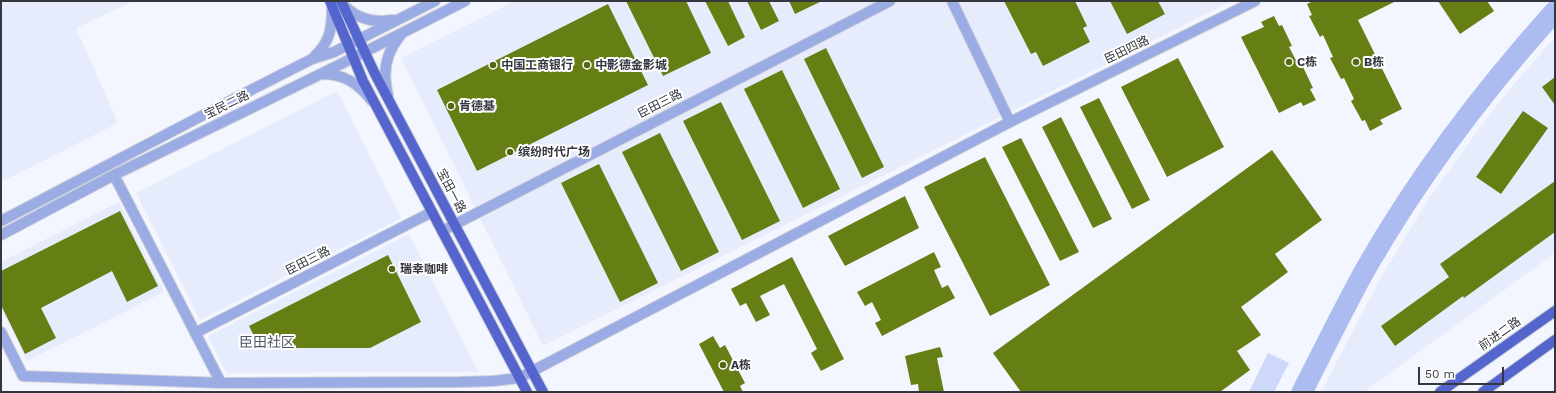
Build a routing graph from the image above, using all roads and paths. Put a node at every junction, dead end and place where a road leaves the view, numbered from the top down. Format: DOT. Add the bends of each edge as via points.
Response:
graph roads {
  1 [pos="341,1"];
  2 [pos="435,1"];
  3 [pos="465,1"];
  4 [pos="890,1"];
  5 [pos="952,1"];
  6 [pos="1256,1"];
  7 [pos="331,4"];
  8 [pos="399,19"];
  9 [pos="403,32"];
  10 [pos="358,40"];
  11 [pos="348,45"];
  12 [pos="364,52"];
  13 [pos="353,58"];
  14 [pos="312,59"];
  15 [pos="320,74"];
  16 [pos="390,103"];
  17 [pos="378,109"];
  18 [pos="1010,122"];
  19 [pos="114,175"];
  20 [pos="432,212"];
  21 [pos="1,221"];
  22 [pos="454,224"];
  23 [pos="442,230"];
  24 [pos="1,235"];
  25 [pos="1555,311"];
  26 [pos="1,332"];
  27 [pos="195,333"];
  28 [pos="1555,340"];
  29 [pos="532,371"];
  30 [pos="520,378"];
  31 [pos="221,384"];
  32 [pos="527,392"];
  33 [pos="543,392"];
  34 [pos="1440,392"];
  35 [pos="1483,392"];
  1 -- 8 [label="street" via="350,11 368,20"];
  1 -- 10 [label="main road, 宝田一路"];
  2 -- 8 [label="street, 宝民二路"];
  3 -- 9 [label="street, 宝民二路"];
  4 -- 22 [label="street, 臣田三路"];
  5 -- 18 [label="street"];
  6 -- 18 [label="street, 臣田四路"];
  7 -- 11 [label="main road"];
  7 -- 14 [label="street" via="332,18 328,39 322,50"];
  8 -- 10 [label="street, 宝民二路"];
  9 -- 12 [label="street, 宝民二路"];
  9 -- 16 [label="street" via="386,59 384,74"];
  10 -- 11 [label="street, 宝民二路"];
  10 -- 12 [label="main road, 宝田一路"];
  11 -- 13 [label="main road"];
  11 -- 14 [label="street, 宝民二路"];
  12 -- 13 [label="street, 宝民二路"];
  12 -- 16 [label="main road, 宝田一路"];
  13 -- 15 [label="street, 宝民二路"];
  13 -- 17 [label="main road"];
  14 -- 21 [label="street, 宝民二路"];
  15 -- 17 [label="street" via="346,78 368,96"];
  15 -- 19 [label="street, 宝民二路"];
  16 -- 22 [label="main road, 宝田一路"];
  17 -- 20 [label="main road"];
  18 -- 29 [label="street, 臣田四路"];
  19 -- 24 [label="street, 宝民二路"];
  19 -- 27 [label="street"];
  20 -- 23 [label="main road"];
  20 -- 27 [label="street, 臣田三路"];
  22 -- 23 [label="street, 臣田三路"];
  22 -- 29 [label="main road, 宝田一路"];
  23 -- 30 [label="main road"];
  25 -- 34 [label="main road, 前进二路"];
  26 -- 31 [label="street" via="23,376"];
  27 -- 31 [label="street"];
  28 -- 35 [label="main road"];
  29 -- 30 [label="street, 臣田四路"];
  29 -- 33 [label="main road, 宝田一路"];
  30 -- 31 [label="street" via="467,382"];
  30 -- 32 [label="main road"];
}
